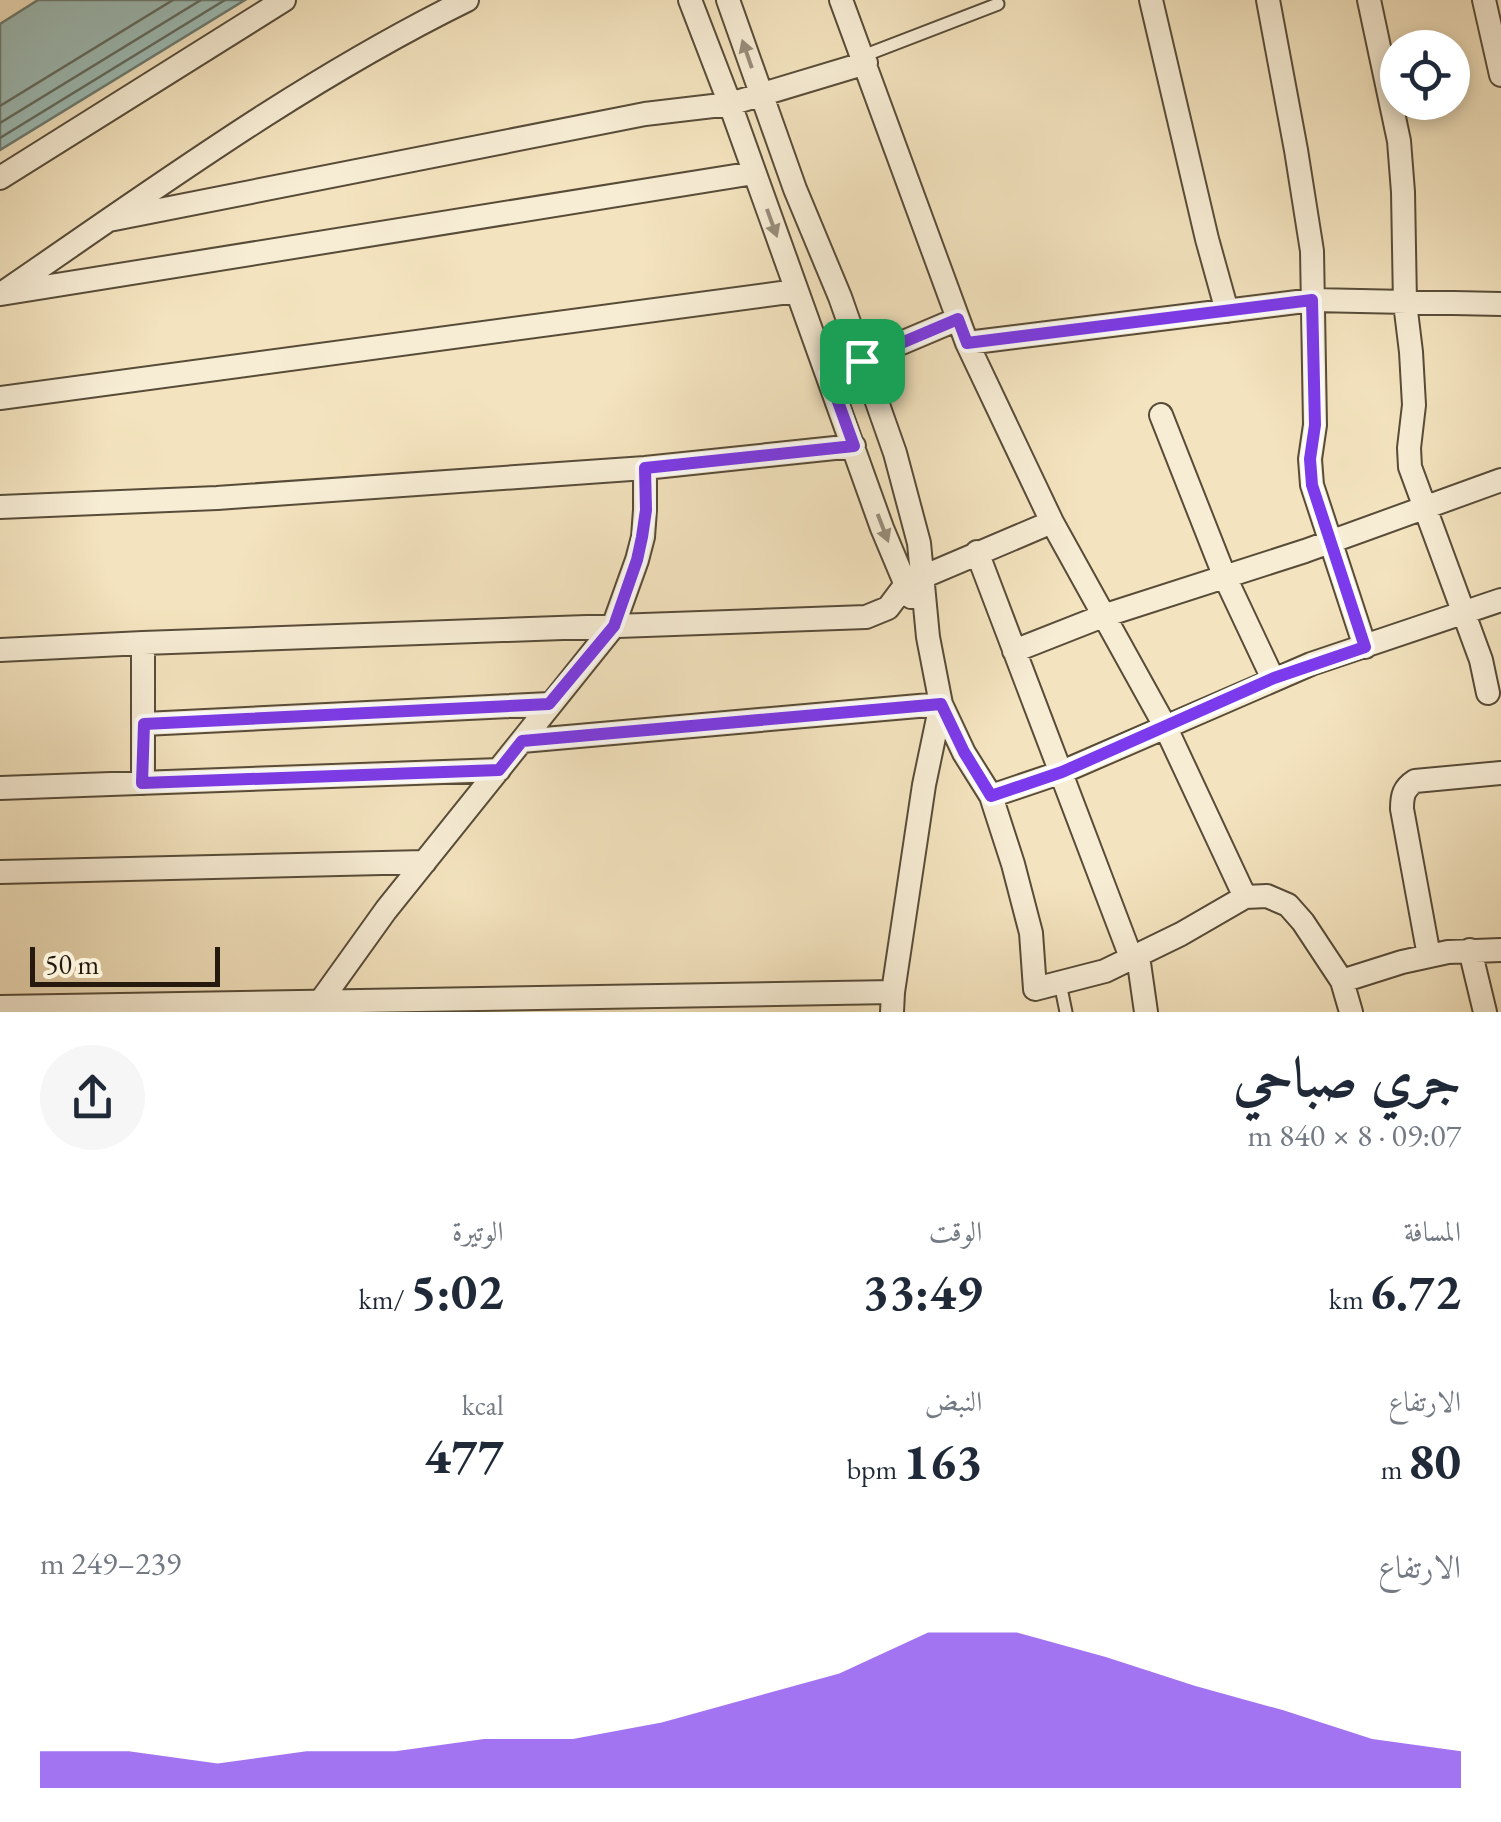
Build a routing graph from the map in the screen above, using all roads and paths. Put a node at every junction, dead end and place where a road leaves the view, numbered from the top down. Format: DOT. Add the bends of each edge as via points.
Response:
graph roads {
  1 [pos="284,0"];
  2 [pos="467,0"];
  3 [pos="690,0"];
  4 [pos="728,0"];
  5 [pos="842,0"];
  6 [pos="1151,0"];
  7 [pos="1268,0"];
  8 [pos="1369,0"];
  9 [pos="1484,0"];
  10 [pos="998,4"];
  11 [pos="441,6"];
  12 [pos="864,59"];
  13 [pos="1501,75"];
  14 [pos="761,95"];
  15 [pos="730,104"];
  16 [pos="754,173"];
  17 [pos="0,178"];
  18 [pos="109,220"];
  19 [pos="796,292"];
  20 [pos="0,294"];
  21 [pos="1312,300"];
  22 [pos="1405,302"];
  23 [pos="1501,304"];
  24 [pos="1227,311"];
  25 [pos="958,319"];
  26 [pos="967,343"];
  27 [pos="862,361"];
  28 [pos="828,374"];
  29 [pos="0,398"];
  30 [pos="1161,415"];
  31 [pos="854,446"];
  32 [pos="645,468"];
  33 [pos="1501,480"];
  34 [pos="0,507"];
  35 [pos="1425,508"];
  36 [pos="1052,522"];
  37 [pos="1330,541"];
  38 [pos="977,552"];
  39 [pos="1224,575"];
  40 [pos="915,580"];
  41 [pos="1501,600"];
  42 [pos="1462,613"];
  43 [pos="1102,616"];
  44 [pos="614,626"];
  45 [pos="144,643"];
  46 [pos="1365,647"];
  47 [pos="0,650"];
  48 [pos="1014,652"];
  49 [pos="1274,678"];
  50 [pos="1488,694"];
  51 [pos="549,704"];
  52 [pos="941,704"];
  53 [pos="144,724"];
  54 [pos="1165,726"];
  55 [pos="522,741"];
  56 [pos="499,770"];
  57 [pos="1062,772"];
  58 [pos="1501,773"];
  59 [pos="142,783"];
  60 [pos="0,788"];
  61 [pos="991,796"];
  62 [pos="425,862"];
  63 [pos="0,872"];
  64 [pos="1245,897"];
  65 [pos="1470,950"];
  66 [pos="1501,950"];
  67 [pos="1430,956"];
  68 [pos="1135,958"];
  69 [pos="1342,981"];
  70 [pos="1060,982"];
  71 [pos="1035,1000"];
  72 [pos="892,1002"];
  73 [pos="317,1006"];
  74 [pos="0,1007"];
  75 [pos="1066,1012"];
  76 [pos="1146,1012"];
  77 [pos="1350,1012"];
  78 [pos="1485,1012"];
  1 -- 17 [label="street"];
  2 -- 11 [label="street"];
  3 -- 15 [label="street"];
  14 -- 4 [label="street, one-way"];
  5 -- 12 [label="street"];
  6 -- 24 [label="street"];
  7 -- 21 [label="street" via="1310,234"];
  8 -- 22 [label="street" via="1399,141"];
  9 -- 13 [label="street"];
  10 -- 12 [label="lane"];
  11 -- 18 [label="street"];
  12 -- 14 [label="street"];
  12 -- 25 [label="street"];
  14 -- 15 [label="street"];
  14 -- 27 [label="street"];
  15 -- 16 [label="street"];
  15 -- 18 [label="street" via="645,114"];
  16 -- 19 [label="street, one-way"];
  16 -- 20 [label="street"];
  18 -- 20 [label="street"];
  19 -- 28 [label="street"];
  19 -- 29 [label="street"];
  21 -- 22 [label="street"];
  21 -- 24 [label="street"];
  21 -- 37 [label="street" via="1315,425 1309,471"];
  22 -- 23 [label="street"];
  22 -- 35 [label="street" via="1414,405 1409,459"];
  24 -- 26 [label="street"];
  25 -- 26 [label="street"];
  25 -- 27 [label="street"];
  26 -- 36 [label="street"];
  27 -- 28 [label="street"];
  27 -- 40 [label="street" via="919,543"];
  28 -- 31 [label="street"];
  30 -- 39 [label="street"];
  31 -- 32 [label="street"];
  31 -- 40 [label="street, one-way" via="882,528"];
  32 -- 34 [label="street"];
  32 -- 44 [label="street" via="642,537"];
  33 -- 35 [label="street"];
  35 -- 37 [label="street"];
  35 -- 42 [label="street"];
  36 -- 38 [label="street"];
  36 -- 43 [label="street"];
  37 -- 39 [label="street"];
  37 -- 46 [label="street"];
  38 -- 40 [label="street"];
  38 -- 48 [label="street"];
  39 -- 43 [label="street"];
  39 -- 49 [label="street"];
  40 -- 44 [label="street" via="888,608 866,617"];
  40 -- 52 [label="street"];
  41 -- 42 [label="street"];
  42 -- 46 [label="street"];
  42 -- 50 [label="street"];
  43 -- 48 [label="street"];
  43 -- 54 [label="street"];
  44 -- 45 [label="street"];
  44 -- 51 [label="street"];
  45 -- 47 [label="street"];
  45 -- 53 [label="street"];
  46 -- 49 [label="street"];
  48 -- 57 [label="street"];
  49 -- 54 [label="street"];
  51 -- 53 [label="street"];
  51 -- 55 [label="street"];
  52 -- 55 [label="street"];
  52 -- 61 [label="street"];
  52 -- 72 [label="street"];
  53 -- 59 [label="street"];
  54 -- 57 [label="street"];
  54 -- 64 [label="street"];
  55 -- 56 [label="street"];
  56 -- 59 [label="street"];
  56 -- 62 [label="street"];
  57 -- 61 [label="street"];
  57 -- 68 [label="street"];
  58 -- 67 [label="street" via="1415,780 1402,796"];
  59 -- 60 [label="street"];
  61 -- 71 [label="street" via="1031,933"];
  62 -- 63 [label="street"];
  62 -- 73 [label="street"];
  64 -- 68 [label="street"];
  64 -- 69 [label="street" via="1288,904"];
  65 -- 66 [label="street"];
  65 -- 67 [label="street"];
  65 -- 78 [label="street"];
  67 -- 69 [label="street"];
  68 -- 70 [label="street"];
  68 -- 76 [label="street"];
  69 -- 77 [label="street"];
  70 -- 71 [label="street"];
  70 -- 75 [label="lane"];
  72 -- 73 [label="street"];
  73 -- 74 [label="street"];
}
